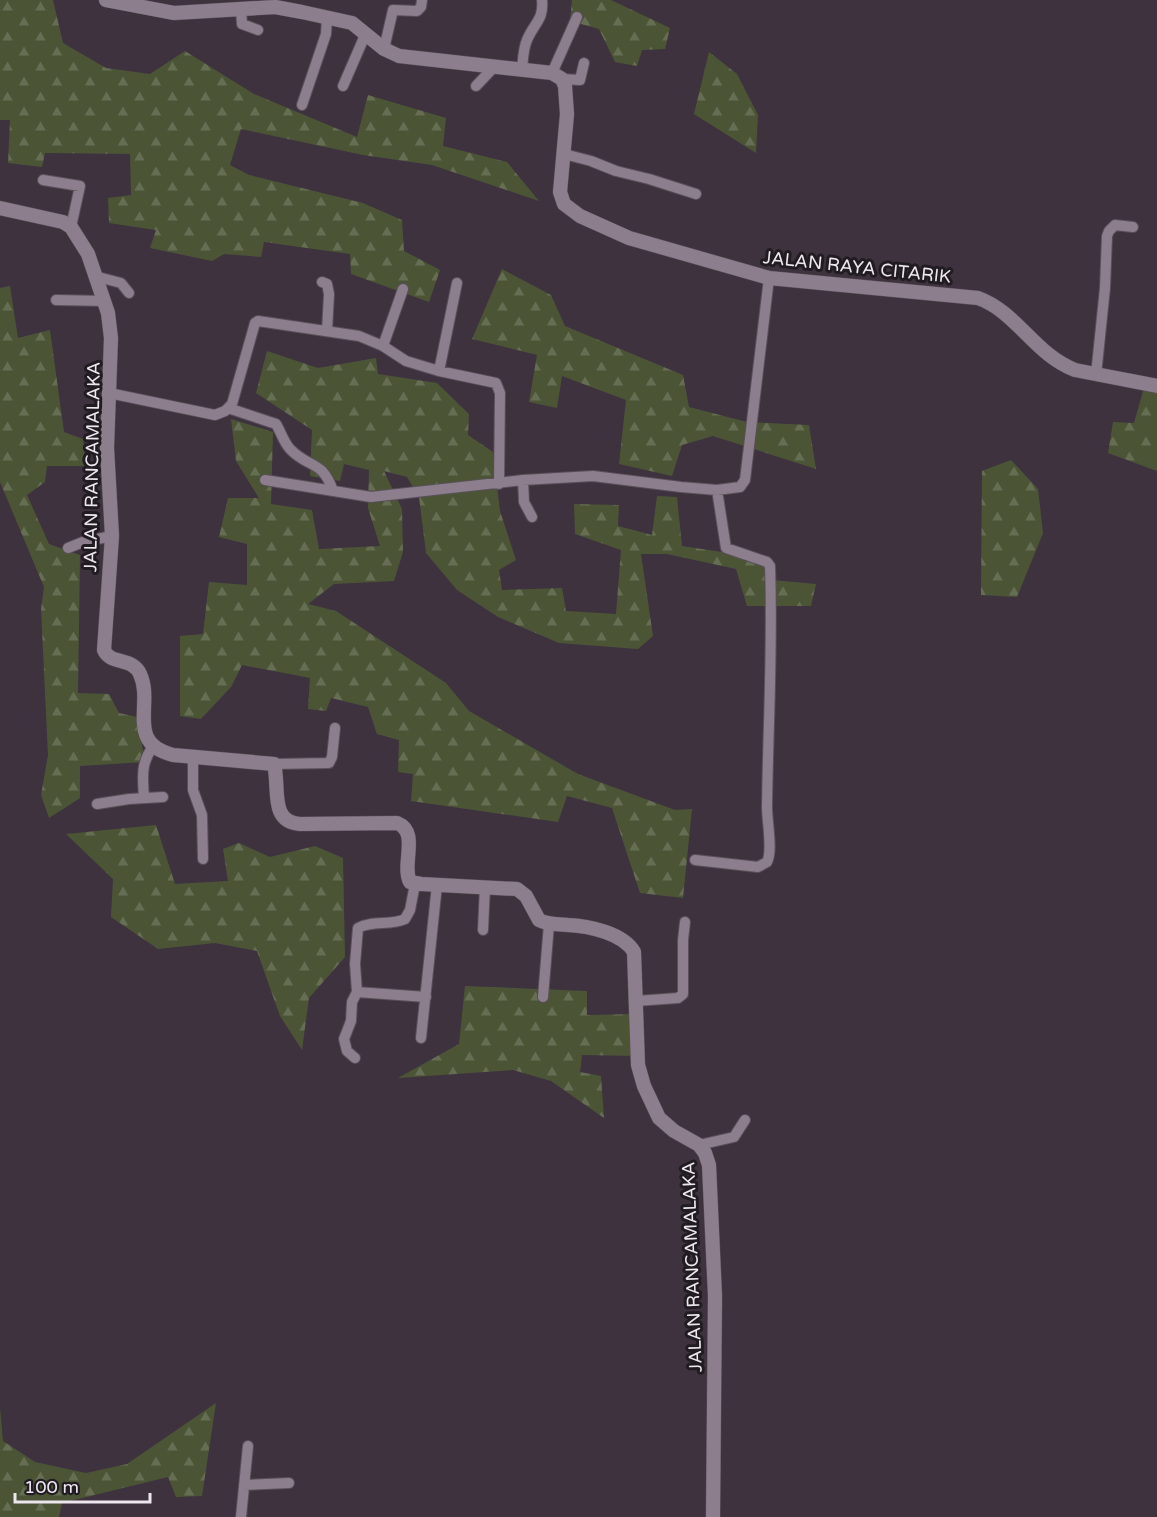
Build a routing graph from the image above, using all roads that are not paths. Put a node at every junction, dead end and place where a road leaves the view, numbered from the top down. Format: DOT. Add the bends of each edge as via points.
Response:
graph roads {
  1 [pos="106,0"];
  2 [pos="422,0"];
  3 [pos="542,0"];
  4 [pos="276,4"];
  5 [pos="212,6"];
  6 [pos="241,9"];
  7 [pos="327,17"];
  8 [pos="577,18"];
  9 [pos="258,30"];
  10 [pos="366,33"];
  11 [pos="384,49"];
  12 [pos="584,63"];
  13 [pos="494,67"];
  14 [pos="522,70"];
  15 [pos="557,76"];
  16 [pos="343,86"];
  17 [pos="476,86"];
  18 [pos="302,105"];
  19 [pos="564,154"];
  20 [pos="43,180"];
  21 [pos="696,194"];
  22 [pos="0,208"];
  23 [pos="71,226"];
  24 [pos="1133,227"];
  25 [pos="98,277"];
  26 [pos="769,278"];
  27 [pos="322,282"];
  28 [pos="457,283"];
  29 [pos="403,288"];
  30 [pos="129,294"];
  31 [pos="56,300"];
  32 [pos="105,301"];
  33 [pos="327,331"];
  34 [pos="383,346"];
  35 [pos="439,370"];
  36 [pos="1096,375"];
  37 [pos="1157,387"];
  38 [pos="109,393"];
  39 [pos="228,408"];
  40 [pos="265,480"];
  41 [pos="523,480"];
  42 [pos="499,484"];
  43 [pos="717,490"];
  44 [pos="333,491"];
  45 [pos="532,517"];
  46 [pos="112,536"];
  47 [pos="68,548"];
  48 [pos="335,728"];
  49 [pos="153,747"];
  50 [pos="193,757"];
  51 [pos="274,764"];
  52 [pos="163,797"];
  53 [pos="144,798"];
  54 [pos="97,804"];
  55 [pos="203,859"];
  56 [pos="696,860"];
  57 [pos="415,884"];
  58 [pos="437,885"];
  59 [pos="485,886"];
  60 [pos="685,922"];
  61 [pos="549,924"];
  62 [pos="483,930"];
  63 [pos="357,992"];
  64 [pos="426,997"];
  65 [pos="543,997"];
  66 [pos="636,1001"];
  67 [pos="421,1038"];
  68 [pos="355,1058"];
  69 [pos="745,1120"];
  70 [pos="699,1145"];
  71 [pos="248,1446"];
  72 [pos="289,1483"];
  73 [pos="244,1485"];
  74 [pos="241,1517"];
  75 [pos="713,1517"];
  1 -- 5 [label="street" via="174,13"];
  2 -- 11 [label="street" via="417,11 393,10"];
  3 -- 14 [label="street" via="541,18 526,43"];
  4 -- 6 [label="street"];
  4 -- 7 [label="street"];
  5 -- 6 [label="street"];
  6 -- 9 [label="street" via="242,24"];
  7 -- 10 [label="street" via="352,24"];
  7 -- 18 [label="street" via="327,34"];
  8 -- 15 [label="street"];
  10 -- 11 [label="street"];
  10 -- 16 [label="street"];
  11 -- 13 [label="street" via="399,56"];
  12 -- 15 [label="street" via="580,80"];
  13 -- 14 [label="street"];
  13 -- 17 [label="street"];
  14 -- 15 [label="street"];
  15 -- 19 [label="street, JALAN RAYA CITARIK" via="565,86"];
  19 -- 21 [label="street"];
  19 -- 26 [label="street, JALAN RAYA CITARIK" via="560,192 570,210 629,238"];
  20 -- 23 [label="street" via="80,186"];
  22 -- 23 [label="street"];
  23 -- 25 [label="street, JALAN RANCAMALAKA"];
  24 -- 36 [label="street" via="1115,225 1107,236"];
  25 -- 30 [label="street" via="121,283"];
  25 -- 32 [label="street, JALAN RANCAMALAKA"];
  26 -- 36 [label="street, JALAN RAYA CITARIK" via="978,298 1002,310 1040,349 1063,366"];
  26 -- 43 [label="street" via="745,480 740,487"];
  27 -- 33 [label="street" via="329,291"];
  28 -- 35 [label="street"];
  29 -- 34 [label="street"];
  31 -- 32 [label="street"];
  32 -- 38 [label="street, JALAN RANCAMALAKA" via="111,338"];
  33 -- 34 [label="street" via="359,336"];
  33 -- 39 [label="street" via="262,320 255,323"];
  34 -- 35 [label="street" via="406,361"];
  35 -- 42 [label="street" via="496,383 500,393"];
  36 -- 37 [label="street, JALAN RAYA CITARIK"];
  38 -- 39 [label="street" via="215,415"];
  38 -- 46 [label="street, JALAN RANCAMALAKA" via="107,448"];
  39 -- 44 [label="street" via="276,424 292,451 327,475"];
  40 -- 44 [label="street"];
  41 -- 42 [label="street"];
  41 -- 43 [label="street" via="593,476"];
  41 -- 45 [label="street" via="524,502"];
  42 -- 44 [label="street" via="372,497"];
  43 -- 56 [label="street" via="726,548 770,566 770,852 767,862 759,867"];
  46 -- 47 [label="street"];
  46 -- 49 [label="street, JALAN RANCAMALAKA" via="104,650 109,657 130,662 140,672 144,686 143,719"];
  48 -- 51 [label="street" via="328,763"];
  49 -- 50 [label="street"];
  49 -- 53 [label="street" via="143,767"];
  50 -- 51 [label="street"];
  50 -- 55 [label="street" via="193,790 202,815"];
  51 -- 57 [label="street" via="278,809 286,821 402,825 409,837 407,877"];
  52 -- 53 [label="street"];
  53 -- 54 [label="street"];
  57 -- 58 [label="street"];
  57 -- 63 [label="street" via="405,919 358,928"];
  58 -- 59 [label="street"];
  58 -- 64 [label="street"];
  59 -- 61 [label="street" via="522,891 539,920"];
  59 -- 62 [label="street"];
  60 -- 66 [label="street" via="683,994 678,998"];
  61 -- 65 [label="street"];
  61 -- 66 [label="street, JALAN RANCAMALAKA" via="601,931 628,943 635,956"];
  63 -- 64 [label="street"];
  63 -- 68 [label="street" via="344,1039 347,1051"];
  64 -- 67 [label="street"];
  66 -- 70 [label="street, JALAN RANCAMALAKA" via="638,1065 649,1100 663,1122"];
  69 -- 70 [label="street" via="734,1137"];
  70 -- 75 [label="street, JALAN RANCAMALAKA" via="709,1165 715,1296"];
  71 -- 73 [label="street"];
  72 -- 73 [label="street"];
  73 -- 74 [label="street"];
}
